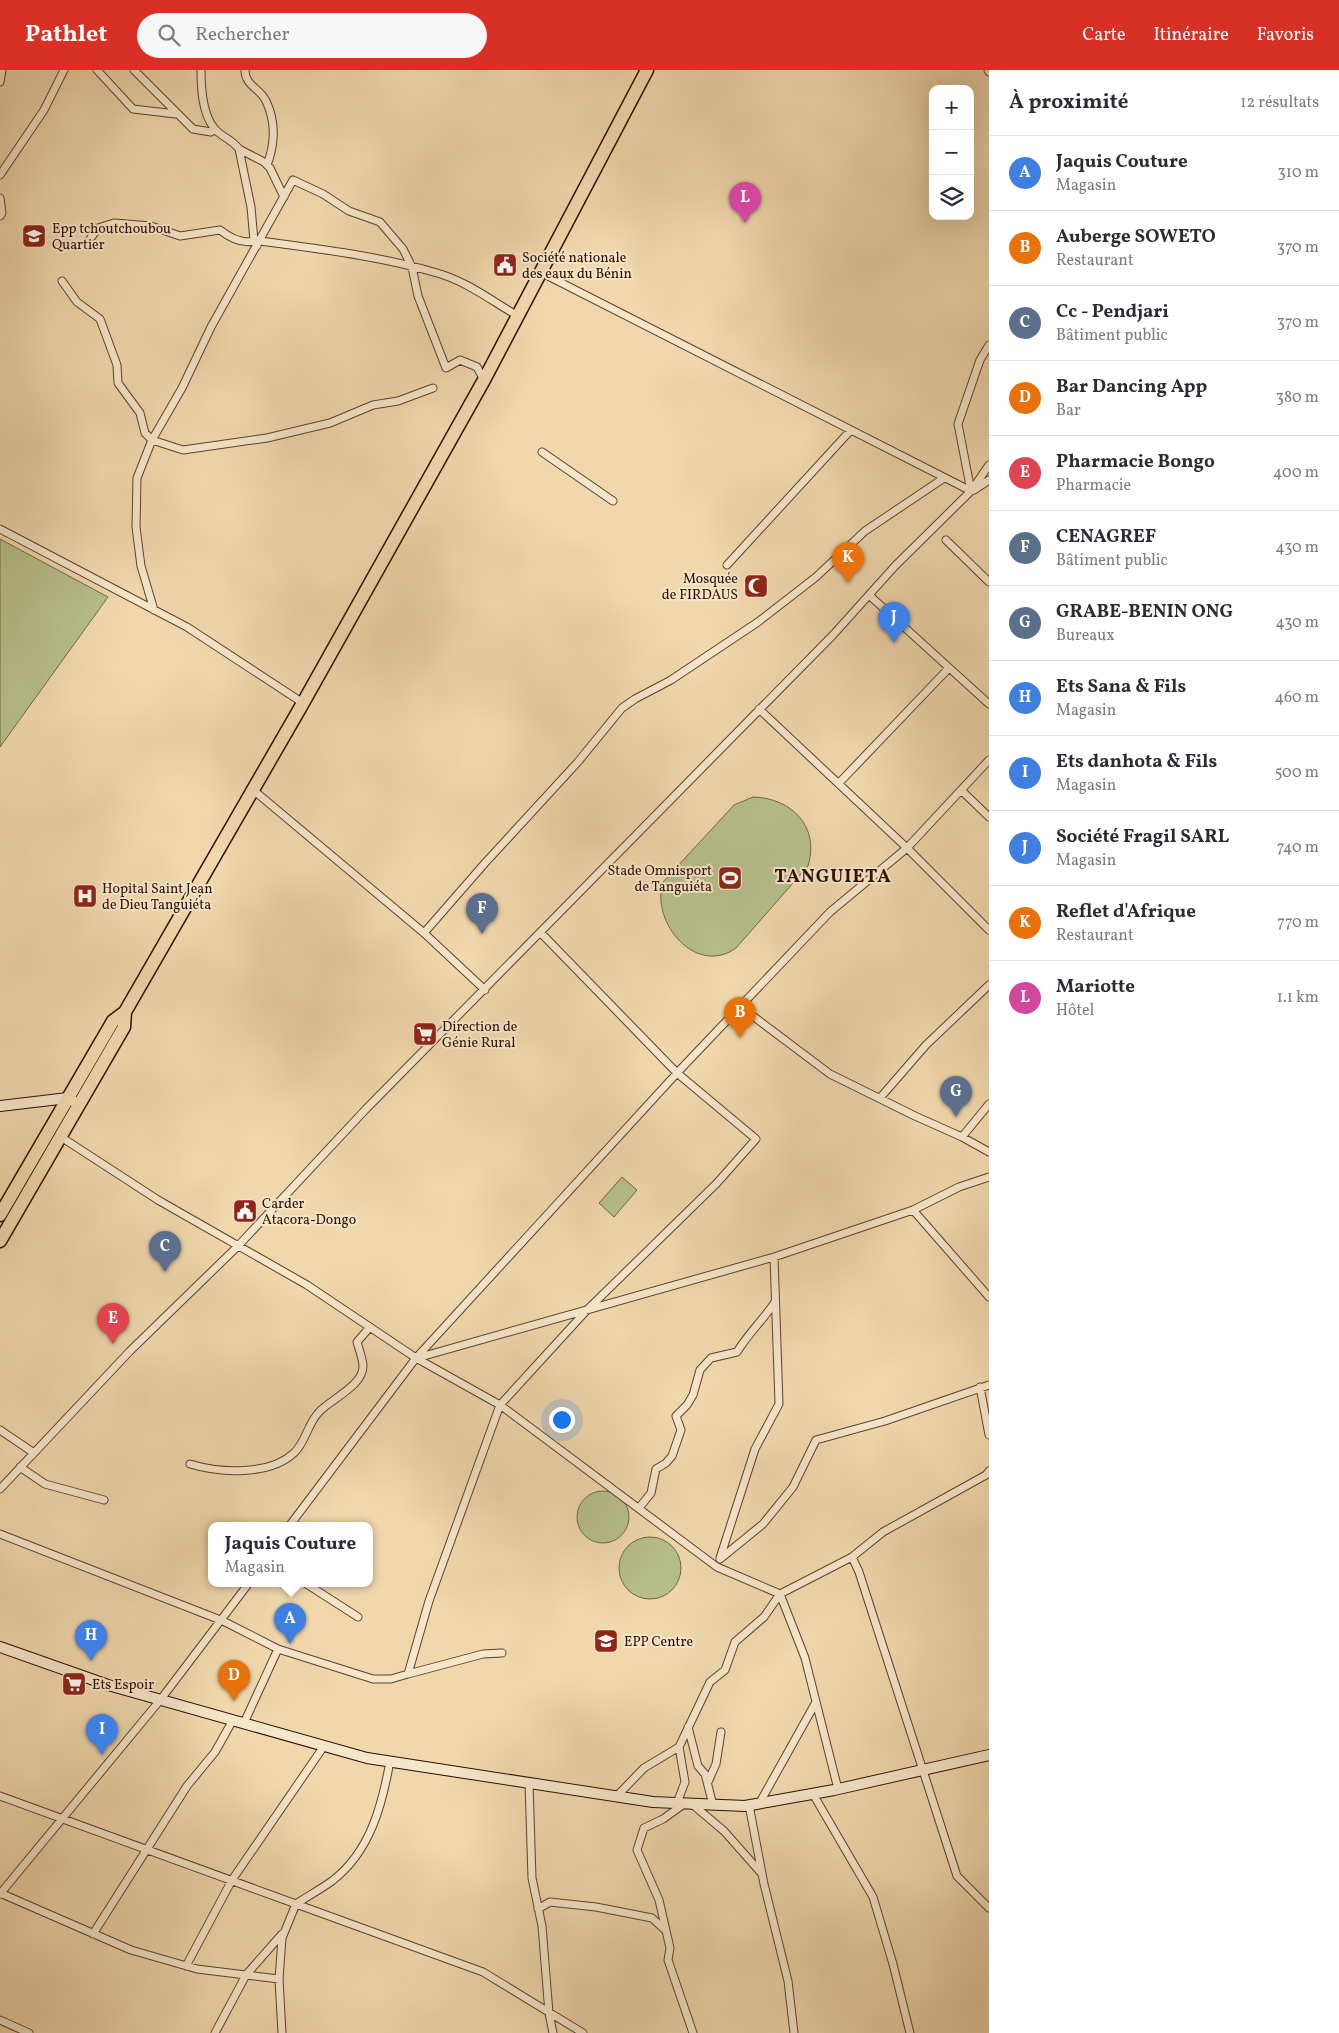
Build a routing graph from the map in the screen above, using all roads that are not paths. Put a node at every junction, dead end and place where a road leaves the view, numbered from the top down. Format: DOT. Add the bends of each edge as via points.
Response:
graph roads {
  1 [pos="2,70"];
  2 [pos="64,70"];
  3 [pos="97,70"];
  4 [pos="134,70"];
  5 [pos="201,70"];
  6 [pos="246,70"];
  7 [pos="647,70"];
  8 [pos="0,82"];
  9 [pos="176,114"];
  10 [pos="214,129"];
  11 [pos="239,149"];
  12 [pos="267,165"];
  13 [pos="0,175"];
  14 [pos="284,197"];
  15 [pos="0,198"];
  16 [pos="0,216"];
  17 [pos="90,239"];
  18 [pos="257,242"];
  19 [pos="412,267"];
  20 [pos="542,273"];
  21 [pos="62,281"];
  22 [pos="518,316"];
  23 [pos="989,345"];
  24 [pos="484,380"];
  25 [pos="433,388"];
  26 [pos="850,431"];
  27 [pos="152,440"];
  28 [pos="542,452"];
  29 [pos="989,464"];
  30 [pos="944,478"];
  31 [pos="989,480"];
  32 [pos="971,491"];
  33 [pos="613,501"];
  34 [pos="0,529"];
  35 [pos="946,540"];
  36 [pos="727,565"];
  37 [pos="989,582"];
  38 [pos="869,595"];
  39 [pos="154,610"];
  40 [pos="949,668"];
  41 [pos="303,703"];
  42 [pos="989,704"];
  43 [pos="759,709"];
  44 [pos="989,760"];
  45 [pos="839,783"];
  46 [pos="252,789"];
  47 [pos="961,790"];
  48 [pos="989,817"];
  49 [pos="907,848"];
  50 [pos="989,930"];
  51 [pos="541,933"];
  52 [pos="424,934"];
  53 [pos="989,985"];
  54 [pos="485,990"];
  55 [pos="741,1007"];
  56 [pos="125,1012"];
  57 [pos="677,1072"];
  58 [pos="68,1098"];
  59 [pos="880,1098"];
  60 [pos="989,1104"];
  61 [pos="79,1105"];
  62 [pos="0,1106"];
  63 [pos="61,1137"];
  64 [pos="962,1137"];
  65 [pos="989,1152"];
  66 [pos="989,1177"];
  67 [pos="913,1210"];
  68 [pos="0,1215"];
  69 [pos="0,1241"];
  70 [pos="238,1246"];
  71 [pos="774,1257"];
  72 [pos="989,1297"];
  73 [pos="776,1300"];
  74 [pos="587,1310"];
  75 [pos="370,1327"];
  76 [pos="416,1358"];
  77 [pos="989,1385"];
  78 [pos="980,1387"];
  79 [pos="500,1405"];
  80 [pos="0,1430"];
  81 [pos="989,1435"];
  82 [pos="34,1452"];
  83 [pos="190,1464"];
  84 [pos="20,1467"];
  85 [pos="989,1471"];
  86 [pos="0,1489"];
  87 [pos="104,1500"];
  88 [pos="639,1508"];
  89 [pos="292,1522"];
  90 [pos="0,1534"];
  91 [pos="852,1557"];
  92 [pos="720,1558"];
  93 [pos="717,1567"];
  94 [pos="246,1587"];
  95 [pos="311,1587"];
  96 [pos="780,1594"];
  97 [pos="358,1617"];
  98 [pos="222,1621"];
  99 [pos="0,1647"];
  100 [pos="278,1649"];
  101 [pos="502,1653"];
  102 [pos="408,1674"];
  103 [pos="161,1699"];
  104 [pos="816,1702"];
  105 [pos="233,1720"];
  106 [pos="244,1724"];
  107 [pos="688,1727"];
  108 [pos="721,1732"];
  109 [pos="324,1746"];
  110 [pos="679,1747"];
  111 [pos="989,1755"];
  112 [pos="390,1761"];
  113 [pos="923,1769"];
  114 [pos="529,1783"];
  115 [pos="707,1783"];
  116 [pos="838,1789"];
  117 [pos="813,1794"];
  118 [pos="0,1796"];
  119 [pos="616,1797"];
  120 [pos="684,1804"];
  121 [pos="754,1804"];
  122 [pos="713,1805"];
  123 [pos="63,1820"];
  124 [pos="145,1850"];
  125 [pos="762,1875"];
  126 [pos="232,1880"];
  127 [pos="0,1893"];
  128 [pos="296,1904"];
  129 [pos="989,1908"];
  130 [pos="538,1909"];
  131 [pos="666,1931"];
  132 [pos="93,1934"];
  133 [pos="283,1934"];
  134 [pos="186,1966"];
  135 [pos="246,1975"];
  136 [pos="279,1979"];
  137 [pos="549,2012"];
  138 [pos="0,2020"];
  139 [pos="29,2033"];
  140 [pos="215,2033"];
  141 [pos="282,2033"];
  142 [pos="553,2033"];
  143 [pos="582,2033"];
  144 [pos="693,2033"];
  145 [pos="794,2033"];
  146 [pos="910,2033"];
  1 -- 8 [label="street"];
  2 -- 13 [label="street" via="44,110"];
  3 -- 9 [label="street" via="133,109"];
  4 -- 9 [label="street"];
  5 -- 10 [label="street" via="201,91"];
  6 -- 12 [label="street" via="248,83 266,100 275,132"];
  7 -- 20 [label="highway"];
  9 -- 10 [label="street" via="193,129 211,132"];
  10 -- 11 [label="street" via="233,140"];
  11 -- 12 [label="street"];
  11 -- 18 [label="street"];
  12 -- 14 [label="street"];
  14 -- 18 [label="street"];
  14 -- 19 [label="street" via="293,180 349,211 380,222 403,249"];
  15 -- 16 [label="street"];
  17 -- 18 [label="street" via="98,228 114,223 151,226 180,236 220,230 230,238"];
  18 -- 19 [label="street" via="315,248"];
  18 -- 27 [label="street"];
  19 -- 22 [label="street" via="438,273 469,287"];
  19 -- 24 [label="street" via="418,296 446,368 460,360 477,367"];
  20 -- 22 [label="highway"];
  20 -- 26 [label="street"];
  21 -- 27 [label="street" via="77,302 100,319 117,365 118,383 140,413 145,433"];
  22 -- 24 [label="highway"];
  23 -- 32 [label="street" via="980,360 958,424"];
  24 -- 41 [label="highway"];
  25 -- 27 [label="street" via="398,401 373,405 330,423 267,438 183,450"];
  26 -- 30 [label="street"];
  26 -- 36 [label="street"];
  27 -- 39 [label="street" via="137,478 136,527 141,566"];
  28 -- 33 [label="street"];
  29 -- 32 [label="street"];
  30 -- 32 [label="street"];
  30 -- 52 [label="street" via="865,530 816,577 758,622 671,680 622,708"];
  31 -- 32 [label="street"];
  32 -- 38 [label="street"];
  34 -- 39 [label="street"];
  35 -- 37 [label="street"];
  38 -- 40 [label="street"];
  38 -- 43 [label="street"];
  39 -- 41 [label="street" via="187,627"];
  40 -- 42 [label="street"];
  40 -- 45 [label="street"];
  41 -- 46 [label="highway"];
  43 -- 45 [label="street"];
  43 -- 51 [label="street"];
  44 -- 47 [label="street"];
  45 -- 49 [label="street"];
  46 -- 52 [label="street"];
  46 -- 56 [label="highway"];
  47 -- 48 [label="street"];
  47 -- 49 [label="street"];
  49 -- 50 [label="street"];
  49 -- 55 [label="street" via="830,912"];
  51 -- 54 [label="street"];
  51 -- 57 [label="street"];
  52 -- 54 [label="street"];
  53 -- 59 [label="street" via="926,1045"];
  54 -- 70 [label="street" via="366,1109"];
  55 -- 57 [label="street"];
  55 -- 59 [label="street" via="830,1074"];
  56 -- 58 [label="highway" via="113,1020"];
  56 -- 61 [label="highway" via="124,1027"];
  57 -- 74 [label="street" via="756,1139 717,1183"];
  57 -- 76 [label="street"];
  58 -- 61 [label="street"];
  58 -- 62 [label="street"];
  58 -- 68 [label="highway"];
  59 -- 64 [label="street"];
  60 -- 64 [label="street"];
  61 -- 63 [label="highway"];
  63 -- 69 [label="highway"];
  63 -- 70 [label="street" via="158,1200"];
  64 -- 65 [label="street"];
  66 -- 67 [label="street" via="958,1186"];
  67 -- 71 [label="street"];
  67 -- 72 [label="street"];
  70 -- 75 [label="street"];
  70 -- 82 [label="street" via="130,1351"];
  71 -- 73 [label="street"];
  71 -- 74 [label="street"];
  73 -- 88 [label="street" via="737,1352 711,1358 700,1370 693,1395 676,1416 680,1430 672,1456 656,1469 651,1494"];
  73 -- 92 [label="street" via="778,1404 755,1450"];
  74 -- 76 [label="street"];
  74 -- 79 [label="street"];
  75 -- 76 [label="street"];
  75 -- 83 [label="street" via="357,1342 363,1366 358,1380 318,1413 294,1453 266,1468 249,1470 206,1469"];
  76 -- 79 [label="street"];
  76 -- 89 [label="street"];
  77 -- 78 [label="street"];
  78 -- 81 [label="street"];
  78 -- 92 [label="street" via="885,1421 816,1440 793,1487 763,1524"];
  79 -- 88 [label="street"];
  79 -- 102 [label="street" via="429,1601"];
  80 -- 82 [label="street"];
  82 -- 84 [label="street"];
  84 -- 86 [label="street"];
  84 -- 87 [label="street" via="45,1484"];
  85 -- 91 [label="street" via="883,1532"];
  88 -- 93 [label="street"];
  90 -- 98 [label="street"];
  91 -- 96 [label="street"];
  91 -- 113 [label="street"];
  92 -- 93 [label="street"];
  93 -- 96 [label="street"];
  94 -- 98 [label="street"];
  95 -- 97 [label="street"];
  96 -- 104 [label="street" via="805,1658"];
  96 -- 107 [label="street" via="764,1617 735,1642 725,1670 710,1682"];
  98 -- 100 [label="street"];
  98 -- 103 [label="street"];
  99 -- 103 [label="street" via="108,1685"];
  100 -- 102 [label="street" via="373,1679 391,1679"];
  100 -- 106 [label="street"];
  101 -- 102 [label="street" via="484,1654"];
  103 -- 105 [label="street"];
  103 -- 123 [label="street"];
  104 -- 116 [label="street"];
  104 -- 121 [label="street"];
  105 -- 106 [label="street"];
  105 -- 124 [label="street" via="215,1752 187,1786"];
  106 -- 109 [label="street"];
  107 -- 110 [label="street"];
  107 -- 115 [label="street" via="698,1766"];
  108 -- 115 [label="street" via="716,1764"];
  109 -- 112 [label="street"];
  109 -- 126 [label="street"];
  110 -- 119 [label="street" via="644,1768"];
  110 -- 120 [label="street"];
  111 -- 113 [label="street"];
  112 -- 114 [label="street"];
  112 -- 128 [label="street" via="383,1798 366,1842 332,1881"];
  113 -- 116 [label="street"];
  113 -- 129 [label="street" via="957,1876"];
  114 -- 119 [label="street"];
  114 -- 130 [label="street" via="532,1878"];
  115 -- 122 [label="street"];
  116 -- 117 [label="street"];
  117 -- 121 [label="street"];
  117 -- 146 [label="street" via="873,1898"];
  118 -- 123 [label="street"];
  119 -- 120 [label="street"];
  120 -- 122 [label="street"];
  120 -- 125 [label="street" via="724,1831"];
  120 -- 131 [label="street" via="644,1828 637,1850 659,1900"];
  121 -- 122 [label="street"];
  121 -- 125 [label="street"];
  123 -- 124 [label="street"];
  123 -- 127 [label="street"];
  124 -- 126 [label="street"];
  124 -- 132 [label="street"];
  125 -- 145 [label="street" via="788,1980"];
  126 -- 128 [label="street"];
  126 -- 134 [label="street"];
  127 -- 132 [label="street"];
  128 -- 133 [label="street"];
  128 -- 137 [label="street" via="483,1972"];
  130 -- 131 [label="street" via="550,1902 596,1907 652,1918"];
  130 -- 137 [label="street"];
  131 -- 144 [label="street" via="670,1948 668,1960"];
  132 -- 134 [label="street" via="131,1950"];
  133 -- 135 [label="street"];
  133 -- 136 [label="street"];
  134 -- 135 [label="street"];
  135 -- 136 [label="street"];
  135 -- 140 [label="street"];
  136 -- 141 [label="street"];
  137 -- 142 [label="street"];
  137 -- 143 [label="street"];
  138 -- 139 [label="street"];
}
